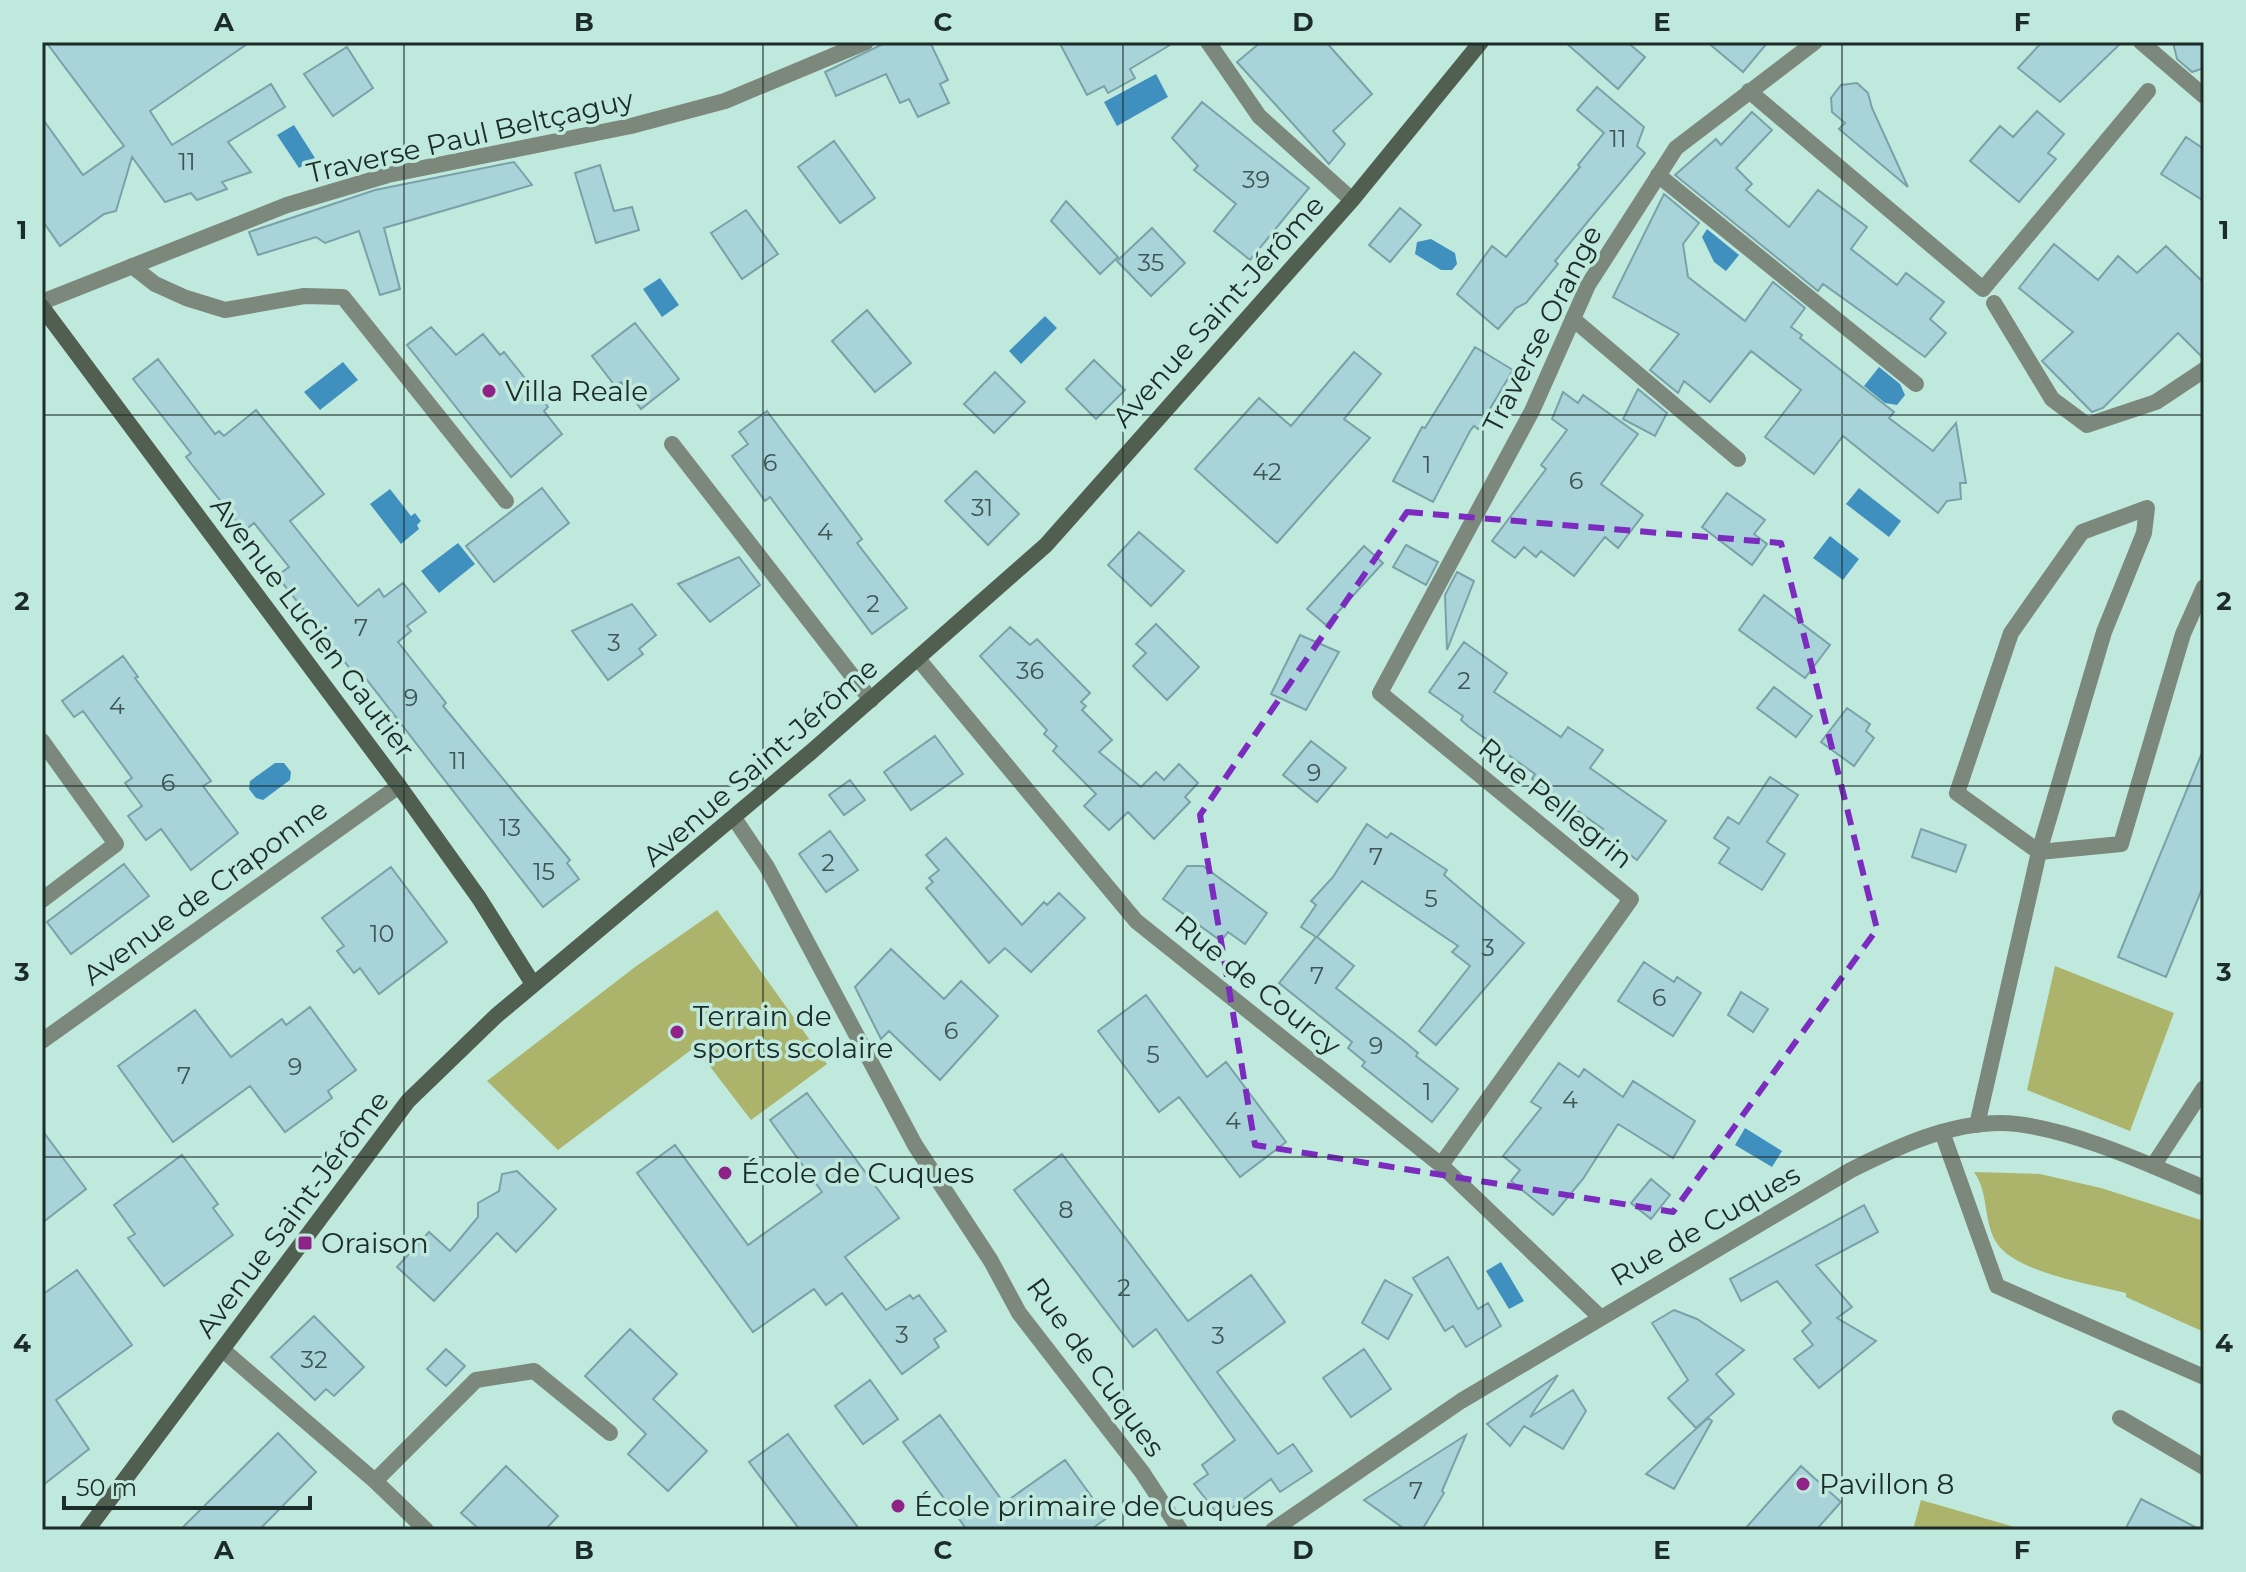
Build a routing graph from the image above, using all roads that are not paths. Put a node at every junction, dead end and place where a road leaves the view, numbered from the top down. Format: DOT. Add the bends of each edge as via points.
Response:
graph roads {
  1 [pos="866,42"];
  2 [pos="1208,42"];
  3 [pos="1481,42"];
  4 [pos="1815,42"];
  5 [pos="2141,42"];
  6 [pos="1749,91"];
  7 [pos="2148,91"];
  8 [pos="2204,96"];
  9 [pos="1658,175"];
  10 [pos="1352,200"];
  11 [pos="132,266"];
  12 [pos="1994,303"];
  13 [pos="42,304"];
  14 [pos="1573,319"];
  15 [pos="2204,370"];
  16 [pos="1916,384"];
  17 [pos="672,444"];
  18 [pos="1738,459"];
  19 [pos="506,501"];
  20 [pos="2204,587"];
  21 [pos="919,660"];
  22 [pos="1380,693"];
  23 [pos="871,700"];
  24 [pos="42,741"];
  25 [pos="399,786"];
  26 [pos="734,818"];
  27 [pos="2039,852"];
  28 [pos="42,900"];
  29 [pos="533,984"];
  30 [pos="42,1041"];
  31 [pos="2204,1088"];
  32 [pos="1977,1125"];
  33 [pos="1942,1132"];
  34 [pos="1441,1165"];
  35 [pos="2153,1166"];
  36 [pos="2204,1188"];
  37 [pos="1600,1317"];
  38 [pos="223,1350"];
  39 [pos="2204,1377"];
  40 [pos="2120,1418"];
  41 [pos="610,1433"];
  42 [pos="2204,1467"];
  43 [pos="375,1481"];
  44 [pos="87,1530"];
  45 [pos="426,1530"];
  46 [pos="1180,1530"];
  47 [pos="1273,1530"];
  1 -- 11 [label="street, Traverse Paul Beltçaguy" via="725,101 631,126 388,175 287,205"];
  2 -- 10 [label="street" via="1259,116"];
  3 -- 10 [label="street, Avenue Saint-Jérôme"];
  4 -- 6 [label="street, Traverse Orange"];
  5 -- 8 [label="street"];
  6 -- 7 [label="street" via="1983,289"];
  6 -- 9 [label="street, Traverse Orange" via="1676,148"];
  9 -- 14 [label="street, Traverse Orange" via="1606,253"];
  9 -- 16 [label="street"];
  10 -- 21 [label="street, Avenue Saint-Jérôme" via="1046,545"];
  11 -- 13 [label="street, Traverse Paul Beltçaguy"];
  11 -- 19 [label="street" via="155,284 225,310 304,296 343,297"];
  12 -- 15 [label="street" via="2052,399 2087,425 2156,402"];
  13 -- 25 [label="street, Avenue Lucien Gautier"];
  14 -- 18 [label="street"];
  14 -- 22 [label="street, Traverse Orange" via="1532,411"];
  17 -- 23 [label="street"];
  20 -- 27 [label="street" via="2183,634 2121,844"];
  21 -- 23 [label="street, Avenue Saint-Jérôme"];
  21 -- 34 [label="street, Rue de Courcy" via="1136,921"];
  22 -- 34 [label="street, Rue Pellegrin" via="1631,899"];
  23 -- 26 [label="street, Avenue Saint-Jérôme"];
  24 -- 28 [label="street" via="116,844"];
  25 -- 29 [label="street, Avenue Lucien Gautier"];
  25 -- 30 [label="street, Avenue de Craponne"];
  26 -- 29 [label="street, Avenue Saint-Jérôme"];
  26 -- 46 [label="street, Rue de Cuques" via="767,867 915,1145 1019,1313 1142,1472"];
  27 -- 27 [label="street" via="2104,632 2144,533 2147,508 2082,532 2011,633 1957,793"];
  27 -- 32 [label="street"];
  29 -- 38 [label="street, Avenue Saint-Jérôme" via="408,1101"];
  31 -- 35 [label="street"];
  32 -- 33 [label="street, Rue de Cuques"];
  32 -- 35 [label="street, Rue de Cuques" via="2043,1130"];
  33 -- 37 [label="street, Rue de Cuques" via="1851,1170"];
  33 -- 39 [label="street" via="1997,1286"];
  34 -- 37 [label="street, Rue de Courcy"];
  35 -- 36 [label="street, Rue de Cuques"];
  37 -- 47 [label="street, Rue de Cuques" via="1461,1401"];
  38 -- 43 [label="street"];
  38 -- 44 [label="street, Avenue Saint-Jérôme"];
  40 -- 42 [label="street"];
  41 -- 43 [label="street" via="534,1371 476,1380"];
  43 -- 45 [label="street"];
}
